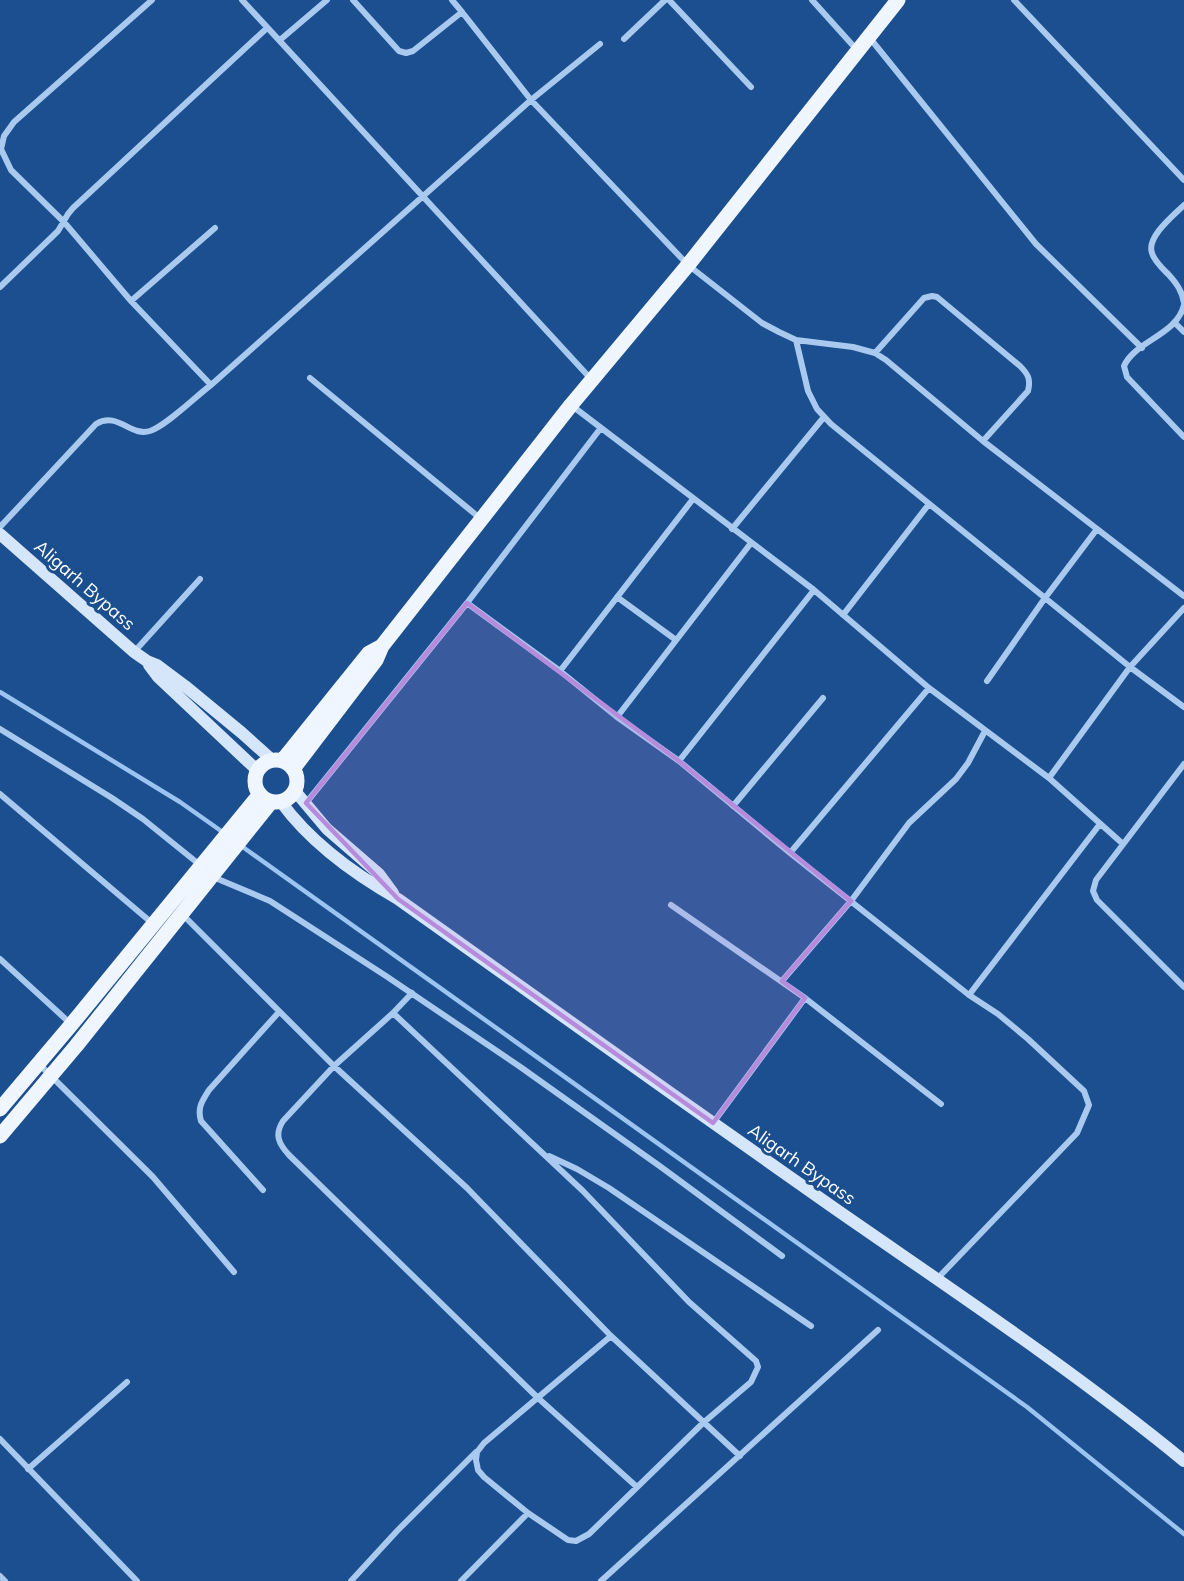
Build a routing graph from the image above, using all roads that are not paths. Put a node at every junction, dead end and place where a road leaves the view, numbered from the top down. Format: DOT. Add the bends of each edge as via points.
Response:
graph roads {
  1 [pos="152,0"];
  2 [pos="242,0"];
  3 [pos="327,0"];
  4 [pos="353,0"];
  5 [pos="452,0"];
  6 [pos="667,0"];
  7 [pos="812,0"];
  8 [pos="898,0"];
  9 [pos="1014,0"];
  10 [pos="462,12"];
  11 [pos="267,28"];
  12 [pos="868,37"];
  13 [pos="624,39"];
  14 [pos="280,40"];
  15 [pos="600,44"];
  16 [pos="857,51"];
  17 [pos="751,87"];
  18 [pos="531,100"];
  19 [pos="1,149"];
  20 [pos="1184,180"];
  21 [pos="423,197"];
  22 [pos="1184,204"];
  23 [pos="64,222"];
  24 [pos="215,228"];
  25 [pos="688,265"];
  26 [pos="0,287"];
  27 [pos="131,301"];
  28 [pos="1184,304"];
  29 [pos="1175,322"];
  30 [pos="1184,332"];
  31 [pos="796,340"];
  32 [pos="1142,348"];
  33 [pos="875,353"];
  34 [pos="310,378"];
  35 [pos="592,379"];
  36 [pos="211,385"];
  37 [pos="571,405"];
  38 [pos="824,417"];
  39 [pos="600,429"];
  40 [pos="1184,437"];
  41 [pos="983,441"];
  42 [pos="693,499"];
  43 [pos="929,504"];
  44 [pos="481,519"];
  45 [pos="0,526"];
  46 [pos="732,529"];
  47 [pos="1097,529"];
  48 [pos="0,534"];
  49 [pos="751,543"];
  50 [pos="200,579"];
  51 [pos="814,590"];
  52 [pos="1184,596"];
  53 [pos="617,597"];
  54 [pos="1045,598"];
  55 [pos="467,603"];
  56 [pos="1184,608"];
  57 [pos="843,615"];
  58 [pos="676,640"];
  59 [pos="135,652"];
  60 [pos="147,661"];
  61 [pos="1130,667"];
  62 [pos="560,671"];
  63 [pos="987,681"];
  64 [pos="929,688"];
  65 [pos="823,698"];
  66 [pos="1184,707"];
  67 [pos="617,717"];
  68 [pos="0,729"];
  69 [pos="985,731"];
  70 [pos="679,761"];
  71 [pos="282,763"];
  72 [pos="1184,764"];
  73 [pos="258,771"];
  74 [pos="1049,778"];
  75 [pos="295,791"];
  76 [pos="0,794"];
  77 [pos="271,799"];
  78 [pos="306,803"];
  79 [pos="733,806"];
  80 [pos="255,811"];
  81 [pos="1100,824"];
  82 [pos="1123,844"];
  83 [pos="790,853"];
  84 [pos="201,866"];
  85 [pos="212,877"];
  86 [pos="398,899"];
  87 [pos="851,901"];
  88 [pos="671,905"];
  89 [pos="182,914"];
  90 [pos="153,923"];
  91 [pos="0,959"];
  92 [pos="782,981"];
  93 [pos="1184,987"];
  94 [pos="412,993"];
  95 [pos="969,995"];
  96 [pos="805,998"];
  97 [pos="279,1012"];
  98 [pos="393,1013"];
  99 [pos="71,1024"];
  100 [pos="39,1064"];
  101 [pos="334,1066"];
  102 [pos="51,1077"];
  103 [pos="941,1104"];
  104 [pos="1,1106"];
  105 [pos="713,1123"];
  106 [pos="0,1136"];
  107 [pos="543,1153"];
  108 [pos="262,1190"];
  109 [pos="782,1256"];
  110 [pos="234,1272"];
  111 [pos="937,1280"];
  112 [pos="810,1326"];
  113 [pos="878,1330"];
  114 [pos="611,1336"];
  115 [pos="127,1382"];
  116 [pos="538,1398"];
  117 [pos="703,1423"];
  118 [pos="0,1439"];
  119 [pos="477,1452"];
  120 [pos="740,1456"];
  121 [pos="1184,1461"];
  122 [pos="28,1469"];
  123 [pos="637,1487"];
  124 [pos="528,1513"];
  125 [pos="0,1576"];
  126 [pos="4,1581"];
  127 [pos="137,1581"];
  128 [pos="351,1581"];
  129 [pos="461,1581"];
  130 [pos="601,1581"];
  1 -- 19 [label="street" via="14,122"];
  2 -- 11 [label="street"];
  3 -- 14 [label="street"];
  4 -- 10 [label="street" via="399,51 406,53 414,51"];
  5 -- 10 [label="street"];
  6 -- 13 [label="street"];
  6 -- 17 [label="street"];
  7 -- 16 [label="street"];
  8 -- 12 [label="main road"];
  9 -- 20 [label="street"];
  10 -- 18 [label="street"];
  11 -- 14 [label="street"];
  11 -- 23 [label="street" via="74,208"];
  12 -- 16 [label="main road"];
  12 -- 32 [label="street" via="1036,244"];
  14 -- 21 [label="street"];
  15 -- 18 [label="street"];
  16 -- 25 [label="main road"];
  18 -- 21 [label="street"];
  18 -- 25 [label="street"];
  19 -- 23 [label="street" via="11,170"];
  21 -- 35 [label="street"];
  21 -- 36 [label="street"];
  22 -- 28 [label="street" via="1151,245 1158,264 1180,287"];
  23 -- 26 [label="street"];
  23 -- 27 [label="street"];
  24 -- 27 [label="street"];
  25 -- 31 [label="street" via="762,323"];
  25 -- 35 [label="main road"];
  27 -- 36 [label="street"];
  28 -- 29 [label="street"];
  29 -- 30 [label="street"];
  29 -- 32 [label="street"];
  31 -- 33 [label="street"];
  31 -- 38 [label="street" via="808,391"];
  32 -- 40 [label="street" via="1126,362 1125,372"];
  33 -- 41 [label="street"];
  33 -- 41 [label="street" via="924,298 937,297 1028,373 1028,391"];
  34 -- 44 [label="street"];
  35 -- 37 [label="main road"];
  36 -- 45 [label="street" via="148,432 116,420 96,424"];
  37 -- 39 [label="street"];
  37 -- 44 [label="main road"];
  38 -- 43 [label="street"];
  38 -- 46 [label="street"];
  39 -- 42 [label="street"];
  39 -- 55 [label="street"];
  41 -- 47 [label="street"];
  42 -- 46 [label="street"];
  42 -- 53 [label="street"];
  43 -- 54 [label="street"];
  43 -- 57 [label="street"];
  44 -- 71 [label="main road" via="382,646 376,660"];
  46 -- 49 [label="street"];
  47 -- 52 [label="street"];
  47 -- 54 [label="street"];
  48 -- 59 [label="main road, Aligarh Bypass"];
  49 -- 51 [label="street"];
  49 -- 58 [label="street"];
  50 -- 59 [label="street"];
  51 -- 57 [label="street"];
  51 -- 70 [label="street"];
  53 -- 58 [label="street"];
  53 -- 62 [label="street"];
  54 -- 61 [label="street"];
  54 -- 63 [label="street"];
  55 -- 62 [label="street"];
  55 -- 78 [label="street"];
  56 -- 61 [label="street"];
  57 -- 64 [label="street"];
  58 -- 67 [label="street"];
  59 -- 60 [label="main road, Aligarh Bypass"];
  60 -- 71 [label="main road, Aligarh Bypass"];
  60 -- 73 [label="main road, Aligarh Bypass" via="158,677"];
  61 -- 66 [label="street"];
  61 -- 74 [label="street"];
  62 -- 67 [label="street"];
  64 -- 69 [label="street"];
  64 -- 83 [label="street"];
  65 -- 79 [label="street"];
  67 -- 70 [label="street"];
  68 -- 84 [label="street" via="143,819"];
  69 -- 74 [label="street"];
  69 -- 87 [label="street" via="956,779 909,823"];
  70 -- 79 [label="street"];
  71 -- 73 [label="main road" via="264,764"];
  71 -- 75 [label="main road" via="298,782"];
  72 -- 82 [label="street"];
  73 -- 77 [label="main road" via="255,781"];
  74 -- 81 [label="street"];
  75 -- 77 [label="main road" via="289,798"];
  75 -- 78 [label="main road, Aligarh Bypass"];
  76 -- 90 [label="street"];
  77 -- 80 [label="main road"];
  77 -- 86 [label="main road, Aligarh Bypass" via="314,839"];
  78 -- 86 [label="main road, Aligarh Bypass" via="327,829 379,874"];
  79 -- 83 [label="street"];
  80 -- 84 [label="main road"];
  80 -- 85 [label="main road"];
  81 -- 82 [label="street"];
  81 -- 95 [label="street"];
  82 -- 93 [label="street" via="1096,880 1093,891 1097,900"];
  83 -- 87 [label="street"];
  84 -- 90 [label="main road"];
  85 -- 89 [label="main road"];
  85 -- 94 [label="street" via="270,901"];
  86 -- 105 [label="main road, Aligarh Bypass"];
  87 -- 92 [label="street"];
  87 -- 95 [label="street"];
  88 -- 92 [label="street"];
  89 -- 97 [label="street"];
  89 -- 102 [label="main road"];
  90 -- 99 [label="main road"];
  91 -- 99 [label="street"];
  92 -- 96 [label="street"];
  94 -- 98 [label="street"];
  94 -- 109 [label="street"];
  95 -- 111 [label="street" via="1028,1038 1084,1091 1089,1105 1077,1133"];
  96 -- 103 [label="street"];
  96 -- 105 [label="street"];
  97 -- 101 [label="street"];
  97 -- 108 [label="street" via="209,1090 198,1113"];
  98 -- 101 [label="street"];
  98 -- 107 [label="street"];
  99 -- 100 [label="main road"];
  100 -- 102 [label="street"];
  100 -- 104 [label="main road"];
  101 -- 114 [label="street" via="467,1188"];
  101 -- 116 [label="street" via="283,1121 278,1130 282,1147"];
  102 -- 106 [label="main road"];
  102 -- 110 [label="street" via="153,1177"];
  105 -- 111 [label="main road, Aligarh Bypass"];
  107 -- 112 [label="street" via="609,1188"];
  107 -- 117 [label="street" via="689,1302 756,1361 758,1367 751,1382"];
  111 -- 121 [label="main road, Aligarh Bypass" via="1087,1384"];
  113 -- 120 [label="street"];
  114 -- 116 [label="street"];
  114 -- 117 [label="street"];
  115 -- 122 [label="street"];
  116 -- 119 [label="street"];
  116 -- 123 [label="street"];
  117 -- 120 [label="street"];
  117 -- 123 [label="street"];
  118 -- 122 [label="street"];
  119 -- 124 [label="street" via="478,1470"];
  119 -- 128 [label="street"];
  120 -- 130 [label="street"];
  122 -- 127 [label="street"];
  123 -- 124 [label="street" via="589,1534 576,1541 561,1537"];
  124 -- 129 [label="street"];
  125 -- 126 [label="street"];
}
